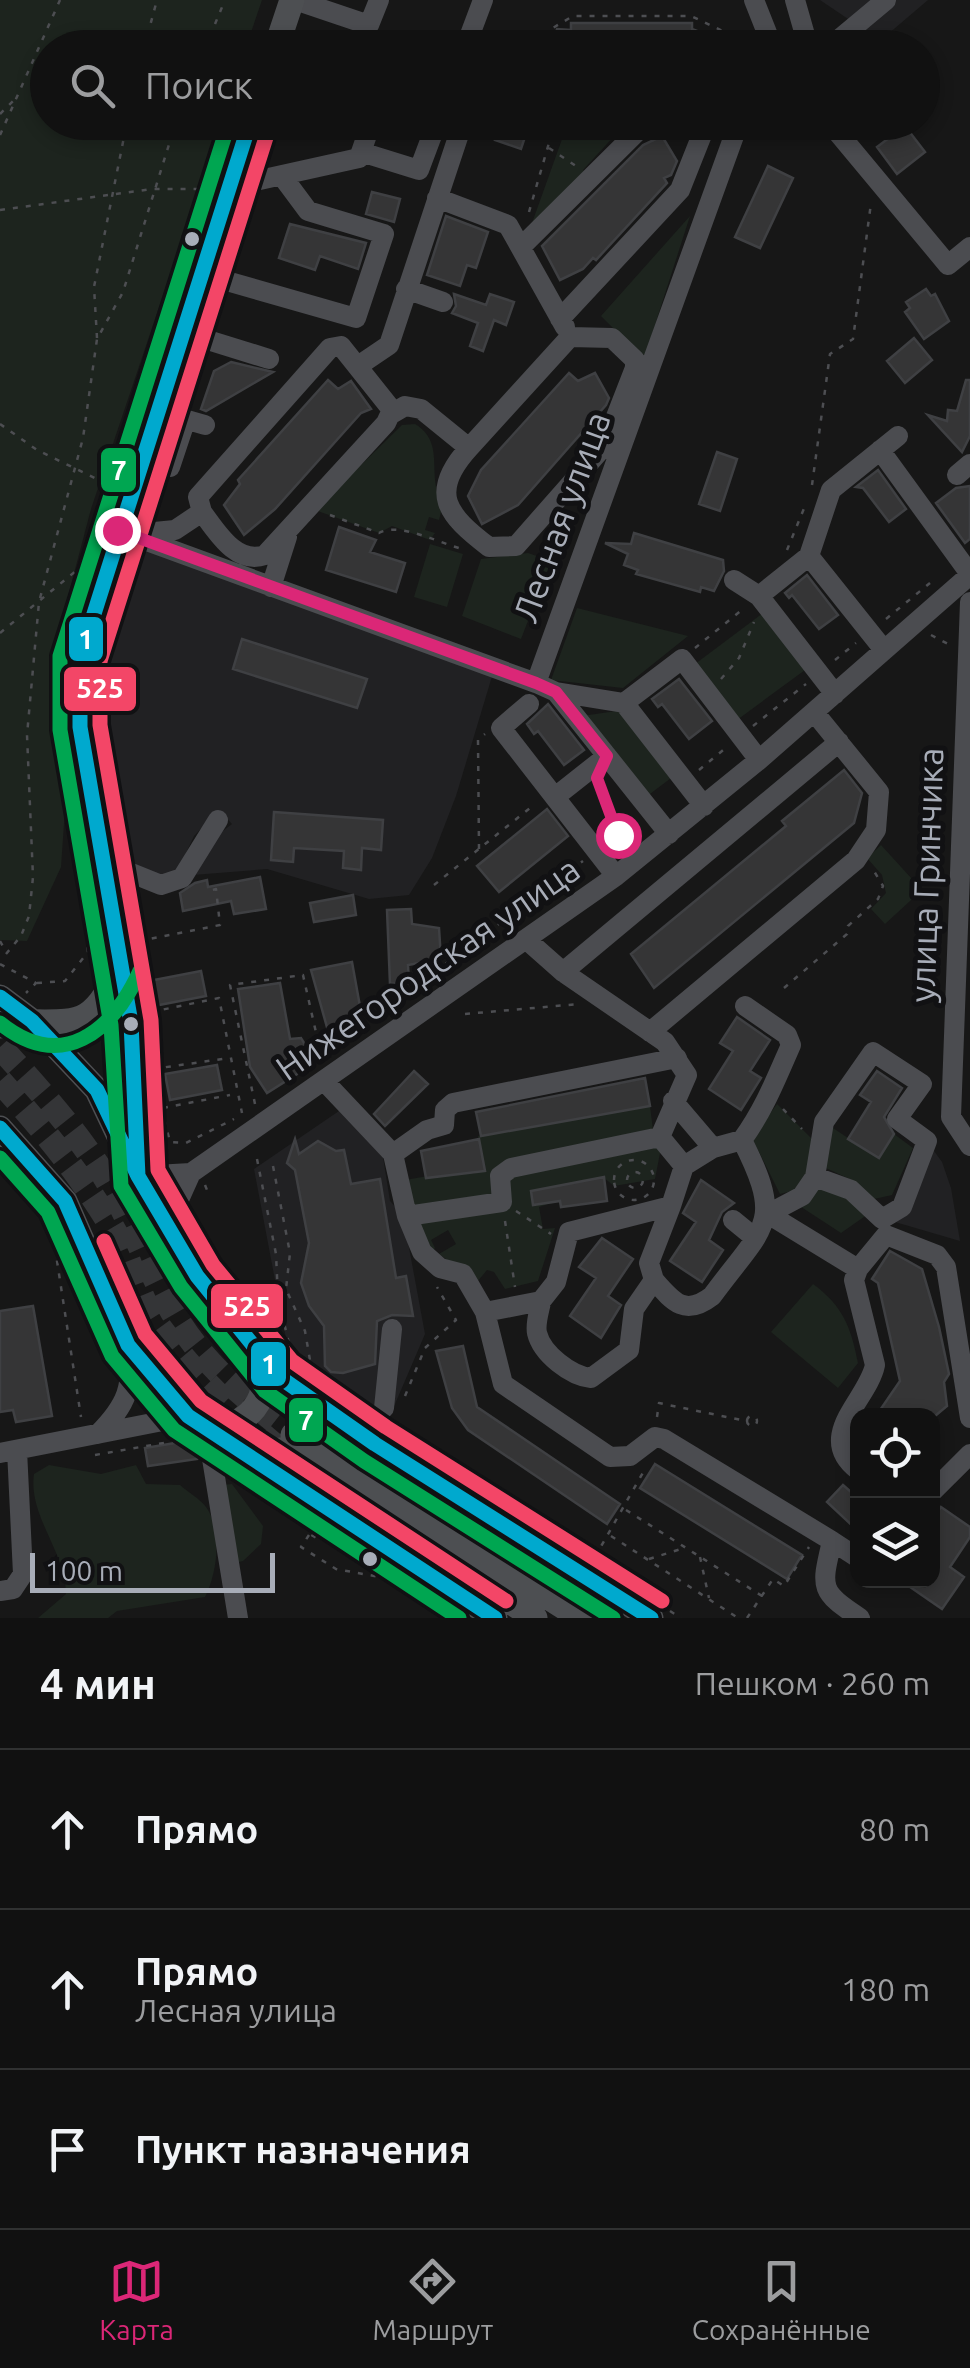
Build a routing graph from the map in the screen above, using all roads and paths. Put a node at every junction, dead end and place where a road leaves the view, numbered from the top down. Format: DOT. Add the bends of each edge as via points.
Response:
graph roads {
  1 [pos="60,0"];
  2 [pos="156,0"];
  3 [pos="225,0"];
  4 [pos="294,0"];
  5 [pos="378,0"];
  6 [pos="483,0"];
  7 [pos="754,0"];
  8 [pos="795,0"];
  9 [pos="886,0"];
  10 [pos="362,23"];
  11 [pos="46,30"];
  12 [pos="148,30"];
  13 [pos="212,30"];
  14 [pos="283,30"];
  15 [pos="365,30"];
  16 [pos="472,30"];
  17 [pos="549,30"];
  18 [pos="720,30"];
  19 [pos="765,30"];
  20 [pos="801,30"];
  21 [pos="849,30"];
  22 [pos="30,67"];
  23 [pos="15,100"];
  24 [pos="0,114"];
  25 [pos="0,135"];
  26 [pos="124,140"];
  27 [pos="170,140"];
  28 [pos="244,140"];
  29 [pos="430,140"];
  30 [pos="456,140"];
  31 [pos="550,140"];
  32 [pos="628,140"];
  33 [pos="697,140"];
  34 [pos="732,140"];
  35 [pos="844,140"];
  36 [pos="548,148"];
  37 [pos="282,176"];
  38 [pos="591,176"];
  39 [pos="875,176"];
  40 [pos="152,189"];
  41 [pos="227,190"];
  42 [pos="115,194"];
  43 [pos="437,198"];
  44 [pos="0,210"];
  45 [pos="526,242"];
  46 [pos="970,247"];
  47 [pos="202,274"];
  48 [pos="406,289"];
  49 [pos="443,302"];
  50 [pos="565,328"];
  51 [pos="182,332"];
  52 [pos="98,339"];
  53 [pos="268,359"];
  54 [pos="358,366"];
  55 [pos="642,370"];
  56 [pos="156,411"];
  57 [pos="394,413"];
  58 [pos="0,424"];
  59 [pos="898,436"];
  60 [pos="469,448"];
  61 [pos="880,450"];
  62 [pos="170,467"];
  63 [pos="77,468"];
  64 [pos="812,490"];
  65 [pos="805,506"];
  66 [pos="310,508"];
  67 [pos="202,512"];
  68 [pos="289,530"];
  69 [pos="122,533"];
  70 [pos="489,548"];
  71 [pos="785,554"];
  72 [pos="809,556"];
  73 [pos="970,575"];
  74 [pos="734,580"];
  75 [pos="930,584"];
  76 [pos="271,587"];
  77 [pos="759,596"];
  78 [pos="39,602"];
  79 [pos="970,602"];
  80 [pos="0,632"];
  81 [pos="869,633"];
  82 [pos="884,650"];
  83 [pos="682,658"];
  84 [pos="819,673"];
  85 [pos="546,687"];
  86 [pos="706,690"];
  87 [pos="835,694"];
  88 [pos="624,703"];
  89 [pos="529,704"];
  90 [pos="814,712"];
  91 [pos="741,736"];
  92 [pos="840,742"];
  93 [pos="607,756"];
  94 [pos="759,760"];
  95 [pos="684,782"];
  96 [pos="553,794"];
  97 [pos="704,806"];
  98 [pos="650,810"];
  99 [pos="218,820"];
  100 [pos="669,834"];
  101 [pos="618,835"];
  102 [pos="596,851"];
  103 [pos="860,855"];
  104 [pos="104,862"];
  105 [pos="616,876"];
  106 [pos="434,884"];
  107 [pos="209,891"];
  108 [pos="0,940"];
  109 [pos="528,941"];
  110 [pos="88,943"];
  111 [pos="125,953"];
  112 [pos="0,954"];
  113 [pos="6,954"];
  114 [pos="0,964"];
  115 [pos="564,972"];
  116 [pos="412,974"];
  117 [pos="428,978"];
  118 [pos="36,983"];
  119 [pos="784,988"];
  120 [pos="606,1002"];
  121 [pos="745,1006"];
  122 [pos="11,1013"];
  123 [pos="141,1014"];
  124 [pos="466,1014"];
  125 [pos="374,1024"];
  126 [pos="650,1032"];
  127 [pos="335,1052"];
  128 [pos="231,1058"];
  129 [pos="677,1058"];
  130 [pos="325,1082"];
  131 [pos="230,1095"];
  132 [pos="269,1097"];
  133 [pos="674,1101"];
  134 [pos="769,1102"];
  135 [pos="255,1106"];
  136 [pos="162,1108"];
  137 [pos="242,1114"];
  138 [pos="0,1128"];
  139 [pos="660,1137"];
  140 [pos="742,1140"];
  141 [pos="821,1141"];
  142 [pos="970,1146"];
  143 [pos="713,1148"];
  144 [pos="393,1154"];
  145 [pos="257,1160"];
  146 [pos="638,1160"];
  147 [pos="273,1166"];
  148 [pos="684,1166"];
  149 [pos="191,1173"];
  150 [pos="138,1176"];
  151 [pos="815,1177"];
  152 [pos="502,1202"];
  153 [pos="670,1206"];
  154 [pos="768,1214"];
  155 [pos="407,1216"];
  156 [pos="50,1220"];
  157 [pos="733,1220"];
  158 [pos="174,1232"];
  159 [pos="755,1238"];
  160 [pos="564,1242"];
  161 [pos="858,1269"];
  162 [pos="434,1280"];
  163 [pos="654,1280"];
  164 [pos="286,1289"];
  165 [pos="276,1291"];
  166 [pos="540,1302"];
  167 [pos="518,1303"];
  168 [pos="485,1312"];
  169 [pos="392,1329"];
  170 [pos="245,1340"];
  171 [pos="128,1345"];
  172 [pos="311,1366"];
  173 [pos="295,1370"];
  174 [pos="393,1405"];
  175 [pos="852,1408"];
  176 [pos="850,1411"];
  177 [pos="970,1418"];
  178 [pos="198,1422"];
  179 [pos="90,1432"];
  180 [pos="8,1452"];
  181 [pos="970,1454"];
  182 [pos="850,1461"];
  183 [pos="212,1464"];
  184 [pos="940,1484"];
  185 [pos="625,1510"];
  186 [pos="310,1534"];
  187 [pos="610,1535"];
  188 [pos="825,1537"];
  189 [pos="320,1541"];
  190 [pos="685,1548"];
  191 [pos="850,1553"];
  192 [pos="700,1557"];
  193 [pos="647,1559"];
  194 [pos="404,1582"];
  195 [pos="0,1592"];
  196 [pos="762,1596"];
  197 [pos="709,1599"];
  198 [pos="238,1618"];
  199 [pos="496,1618"];
  200 [pos="536,1618"];
  201 [pos="582,1618"];
  202 [pos="651,1618"];
  203 [pos="738,1618"];
  204 [pos="747,1618"];
  205 [pos="860,1618"];
  1 -- 11 [label="path"];
  2 -- 12 [label="path"];
  3 -- 13 [label="path"];
  4 -- 10 [label="street"];
  4 -- 14 [label="main road"];
  5 -- 10 [label="street" via="368,25"];
  6 -- 16 [label="street"];
  7 -- 19 [label="street"];
  8 -- 20 [label="street"];
  9 -- 21 [label="street"];
  10 -- 15 [label="street"];
  17 -- 18 [label="path" via="573,16 691,16"];
  22 -- 23 [label="path"];
  23 -- 24 [label="path"];
  23 -- 25 [label="path"];
  26 -- 42 [label="path"];
  27 -- 40 [label="path"];
  28 -- 41 [label="main road"];
  29 -- 37 [label="street" via="419,170 365,142 359,158"];
  30 -- 43 [label="street"];
  31 -- 36 [label="path"];
  32 -- 38 [label="street"];
  33 -- 50 [label="street" via="680,190"];
  34 -- 55 [label="street, Лесная улица"];
  35 -- 39 [label="street"];
  36 -- 38 [label="path"];
  36 -- 45 [label="path"];
  37 -- 41 [label="street"];
  37 -- 47 [label="street" via="308,211 384,234 356,318 312,294"];
  38 -- 45 [label="street"];
  39 -- 46 [label="street" via="948,266"];
  39 -- 64 [label="path" via="853,339 830,354"];
  40 -- 41 [label="path"];
  40 -- 42 [label="path"];
  40 -- 52 [label="path" via="123,292"];
  41 -- 47 [label="main road"];
  42 -- 44 [label="path"];
  42 -- 52 [label="path" via="94,287"];
  43 -- 45 [label="street" via="508,225"];
  43 -- 48 [label="street"];
  45 -- 50 [label="street"];
  47 -- 51 [label="main road"];
  48 -- 49 [label="street"];
  48 -- 54 [label="street" via="389,345"];
  50 -- 55 [label="street" via="612,338"];
  50 -- 60 [label="street"];
  51 -- 53 [label="street"];
  51 -- 56 [label="main road"];
  52 -- 63 [label="path"];
  54 -- 57 [label="street"];
  54 -- 67 [label="street" via="340,346 330,348 198,497"];
  55 -- 70 [label="street" via="600,451 516,546"];
  55 -- 85 [label="street, Лесная улица"];
  56 -- 62 [label="street" via="195,422"];
  56 -- 69 [label="main road"];
  57 -- 60 [label="street" via="405,406 421,409"];
  57 -- 66 [label="street"];
  58 -- 63 [label="path"];
  59 -- 61 [label="street"];
  60 -- 70 [label="street" via="448,474 446,495 455,518"];
  61 -- 72 [label="street" via="832,490"];
  61 -- 73 [label="street"];
  63 -- 69 [label="path" via="101,481"];
  63 -- 78 [label="path"];
  65 -- 71 [label="path"];
  66 -- 68 [label="street"];
  66 -- 70 [label="path" via="379,533 392,526 466,550"];
  67 -- 68 [label="street" via="224,541 253,558 269,552"];
  67 -- 69 [label="street" via="175,530"];
  68 -- 76 [label="street"];
  69 -- 76 [label="street"];
  69 -- 78 [label="path"];
  69 -- 104 [label="main road" via="80,658 80,727"];
  72 -- 77 [label="street"];
  72 -- 81 [label="street"];
  73 -- 82 [label="street, Нижегородская улица"];
  74 -- 77 [label="street"];
  75 -- 81 [label="path"];
  76 -- 85 [label="street"];
  77 -- 83 [label="path"];
  77 -- 84 [label="street"];
  77 -- 86 [label="path" via="748,642"];
  78 -- 80 [label="path"];
  78 -- 113 [label="path" via="27,735 33,878 29,916"];
  79 -- 142 [label="street, улица Гринчика" via="951,1117"];
  81 -- 82 [label="street"];
  81 -- 84 [label="path"];
  82 -- 87 [label="street, Нижегородская улица"];
  83 -- 86 [label="street"];
  83 -- 88 [label="street"];
  84 -- 87 [label="street"];
  84 -- 91 [label="path"];
  85 -- 88 [label="street"];
  85 -- 93 [label="street"];
  86 -- 91 [label="street"];
  87 -- 90 [label="street, Нижегородская улица"];
  88 -- 95 [label="street"];
  89 -- 96 [label="street" via="501,728"];
  90 -- 92 [label="street"];
  90 -- 94 [label="street, Нижегородская улица"];
  91 -- 94 [label="street"];
  91 -- 95 [label="path"];
  92 -- 103 [label="street" via="879,792 876,830"];
  92 -- 115 [label="street"];
  93 -- 96 [label="street"];
  93 -- 98 [label="street"];
  93 -- 101 [label="path" via="597,778"];
  94 -- 97 [label="street, Нижегородская улица"];
  95 -- 97 [label="street"];
  96 -- 102 [label="street"];
  96 -- 106 [label="path"];
  97 -- 100 [label="street, Нижегородская улица"];
  98 -- 100 [label="street"];
  98 -- 101 [label="path"];
  99 -- 104 [label="street" via="182,878 161,885"];
  100 -- 105 [label="street, Нижегородская улица"];
  101 -- 102 [label="path"];
  102 -- 105 [label="street"];
  102 -- 117 [label="path"];
  103 -- 119 [label="path" via="881,878 882,892 847,934"];
  103 -- 126 [label="street"];
  104 -- 111 [label="main road"];
  105 -- 109 [label="street, Нижегородская улица"];
  107 -- 111 [label="path" via="216,890 220,926"];
  108 -- 113 [label="path"];
  109 -- 115 [label="street"];
  109 -- 130 [label="street, Нижегородская улица"];
  110 -- 118 [label="path" via="65,981"];
  111 -- 122 [label="main road" via="106,1000 92,1012 70,1023"];
  111 -- 150 [label="main road"];
  112 -- 113 [label="path"];
  114 -- 118 [label="path"];
  115 -- 120 [label="street"];
  116 -- 117 [label="path"];
  117 -- 125 [label="path"];
  118 -- 122 [label="path"];
  120 -- 124 [label="path"];
  120 -- 126 [label="street"];
  121 -- 134 [label="street" via="788,1035 791,1045 766,1072"];
  122 -- 150 [label="main road" via="97,1090"];
  123 -- 128 [label="path" via="219,998"];
  126 -- 129 [label="street"];
  127 -- 135 [label="path" via="322,1061 303,975 230,985"];
  128 -- 136 [label="path" via="152,1070"];
  128 -- 137 [label="path"];
  129 -- 133 [label="street" via="688,1075"];
  129 -- 144 [label="street" via="453,1103 444,1125"];
  130 -- 144 [label="street"];
  130 -- 149 [label="street, Нижегородская улица"];
  131 -- 136 [label="path"];
  132 -- 135 [label="path"];
  133 -- 139 [label="street"];
  133 -- 143 [label="street"];
  134 -- 140 [label="street"];
  134 -- 141 [label="path"];
  135 -- 137 [label="path"];
  136 -- 137 [label="path" via="170,1142 186,1143"];
  138 -- 171 [label="main road" via="65,1201"];
  139 -- 148 [label="street"];
  139 -- 152 [label="street" via="510,1168 500,1176"];
  140 -- 143 [label="street"];
  140 -- 154 [label="street" via="766,1187"];
  141 -- 151 [label="street"];
  141 -- 151 [label="street" via="824,1122 873,1052 922,1084 897,1119 927,1141 892,1217 882,1220 851,1190"];
  143 -- 148 [label="street"];
  144 -- 155 [label="street"];
  145 -- 165 [label="path" via="276,1254"];
  146 -- 146 [label="path" via="620,1165 614,1178 618,1192 631,1201 654,1185 649,1166"];
  147 -- 164 [label="path" via="290,1253"];
  148 -- 153 [label="street"];
  149 -- 150 [label="street"];
  149 -- 158 [label="street"];
  150 -- 158 [label="main road"];
  151 -- 154 [label="street" via="802,1196"];
  152 -- 155 [label="street"];
  152 -- 160 [label="path"];
  152 -- 167 [label="path"];
  153 -- 160 [label="street" via="579,1228"];
  153 -- 163 [label="street" via="649,1263"];
  154 -- 159 [label="street"];
  154 -- 161 [label="street"];
  155 -- 168 [label="street" via="416,1245 440,1268 463,1274"];
  156 -- 179 [label="path"];
  157 -- 159 [label="street"];
  158 -- 170 [label="main road"];
  159 -- 163 [label="street" via="712,1296 696,1307 674,1304"];
  160 -- 166 [label="street" via="556,1282"];
  161 -- 175 [label="street" via="856,1291 876,1364"];
  161 -- 177 [label="street" via="886,1234 937,1255 946,1266"];
  162 -- 174 [label="path" via="456,1320 426,1348"];
  163 -- 166 [label="street" via="625,1312 630,1350 586,1378 540,1341"];
  164 -- 165 [label="path"];
  164 -- 172 [label="path" via="305,1331"];
  165 -- 173 [label="path"];
  166 -- 167 [label="street"];
  167 -- 168 [label="street"];
  168 -- 188 [label="street" via="507,1390 598,1452 630,1456 655,1437 664,1439"];
  169 -- 174 [label="street"];
  170 -- 178 [label="main road" via="261,1366 259,1403 229,1429"];
  170 -- 202 [label="main road" via="278,1376 376,1444"];
  171 -- 178 [label="main road"];
  171 -- 179 [label="street" via="133,1377 124,1408"];
  176 -- 182 [label="street" via="842,1426"];
  178 -- 179 [label="street"];
  178 -- 183 [label="street"];
  178 -- 199 [label="main road"];
  179 -- 180 [label="street"];
  180 -- 195 [label="street" via="23,1574 13,1589"];
  181 -- 184 [label="street"];
  183 -- 186 [label="path" via="314,1528"];
  183 -- 198 [label="street"];
  185 -- 190 [label="path"];
  186 -- 189 [label="path"];
  186 -- 194 [label="path" via="301,1547 336,1569"];
  187 -- 193 [label="path"];
  188 -- 191 [label="street"];
  188 -- 196 [label="path" via="784,1586 773,1579"];
  188 -- 205 [label="street" via="824,1588"];
  190 -- 192 [label="path"];
  190 -- 193 [label="path"];
  192 -- 196 [label="path"];
  192 -- 197 [label="path"];
  193 -- 197 [label="path"];
  196 -- 204 [label="path"];
  197 -- 203 [label="path"];
  200 -- 201 [label="main road" via="287,1442"];
}
